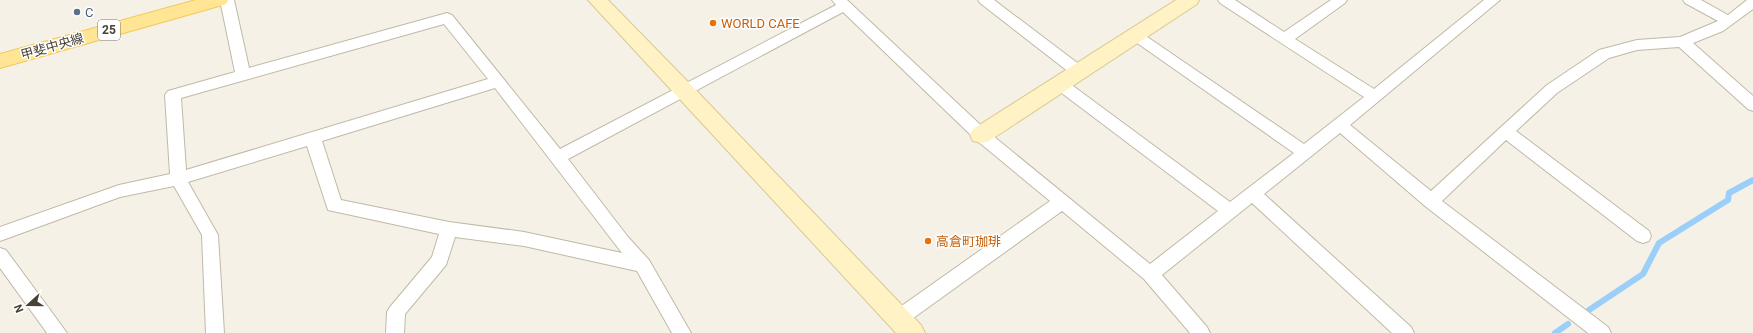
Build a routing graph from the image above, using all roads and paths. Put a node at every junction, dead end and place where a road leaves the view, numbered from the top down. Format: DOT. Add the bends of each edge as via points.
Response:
graph roads {
  1 [pos="219,0"];
  2 [pos="226,0"];
  3 [pos="597,0"];
  4 [pos="985,0"];
  5 [pos="1190,0"];
  6 [pos="1225,0"];
  7 [pos="1340,0"];
  8 [pos="1493,0"];
  9 [pos="1690,0"];
  10 [pos="1753,2"];
  11 [pos="842,3"];
  12 [pos="1729,22"];
  13 [pos="1135,35"];
  14 [pos="1284,39"];
  15 [pos="1682,42"];
  16 [pos="0,61"];
  17 [pos="1079,72"];
  18 [pos="243,75"];
  19 [pos="498,82"];
  20 [pos="1060,84"];
  21 [pos="685,91"];
  22 [pos="1374,97"];
  23 [pos="1753,105"];
  24 [pos="1340,125"];
  25 [pos="1505,131"];
  26 [pos="982,135"];
  27 [pos="313,139"];
  28 [pos="1304,152"];
  29 [pos="558,157"];
  30 [pos="178,179"];
  31 [pos="1252,193"];
  32 [pos="1431,201"];
  33 [pos="1062,202"];
  34 [pos="1230,211"];
  35 [pos="449,229"];
  36 [pos="0,234"];
  37 [pos="1643,236"];
  38 [pos="0,255"];
  39 [pos="643,265"];
  40 [pos="1150,274"];
  41 [pos="905,326"];
  42 [pos="58,333"];
  43 [pos="215,333"];
  44 [pos="395,333"];
  45 [pos="682,333"];
  46 [pos="1201,333"];
  47 [pos="1405,333"];
  48 [pos="1602,333"];
  1 -- 16 [label="main road, 甲斐中央線 / 25"];
  2 -- 18 [label="street"];
  3 -- 21 [label="street"];
  4 -- 17 [label="street"];
  5 -- 13 [label="street"];
  6 -- 14 [label="street"];
  7 -- 14 [label="street"];
  8 -- 22 [label="street"];
  9 -- 12 [label="street"];
  10 -- 12 [label="street"];
  11 -- 21 [label="street"];
  11 -- 26 [label="street"];
  12 -- 15 [label="street"];
  13 -- 17 [label="street"];
  13 -- 28 [label="street"];
  14 -- 22 [label="street"];
  15 -- 23 [label="street"];
  15 -- 25 [label="street" via="1637,45 1604,54 1552,89"];
  17 -- 20 [label="street"];
  18 -- 19 [label="street" via="447,18"];
  18 -- 30 [label="street" via="173,95"];
  19 -- 27 [label="street"];
  19 -- 29 [label="street"];
  20 -- 26 [label="street"];
  20 -- 34 [label="street"];
  21 -- 29 [label="street"];
  21 -- 41 [label="street"];
  22 -- 24 [label="street"];
  24 -- 28 [label="street"];
  24 -- 32 [label="street"];
  25 -- 32 [label="street"];
  25 -- 37 [label="street"];
  26 -- 33 [label="street"];
  27 -- 30 [label="street"];
  27 -- 35 [label="street" via="334,205"];
  28 -- 31 [label="street"];
  29 -- 39 [label="street" via="622,242"];
  30 -- 36 [label="street" via="119,191"];
  30 -- 43 [label="street" via="210,235"];
  31 -- 34 [label="street"];
  31 -- 47 [label="street"];
  32 -- 48 [label="street"];
  33 -- 40 [label="street"];
  33 -- 41 [label="street"];
  34 -- 40 [label="street"];
  35 -- 39 [label="street" via="524,239"];
  35 -- 44 [label="street" via="440,260 396,312"];
  38 -- 42 [label="street"];
  39 -- 45 [label="street"];
  40 -- 46 [label="street"];
}
